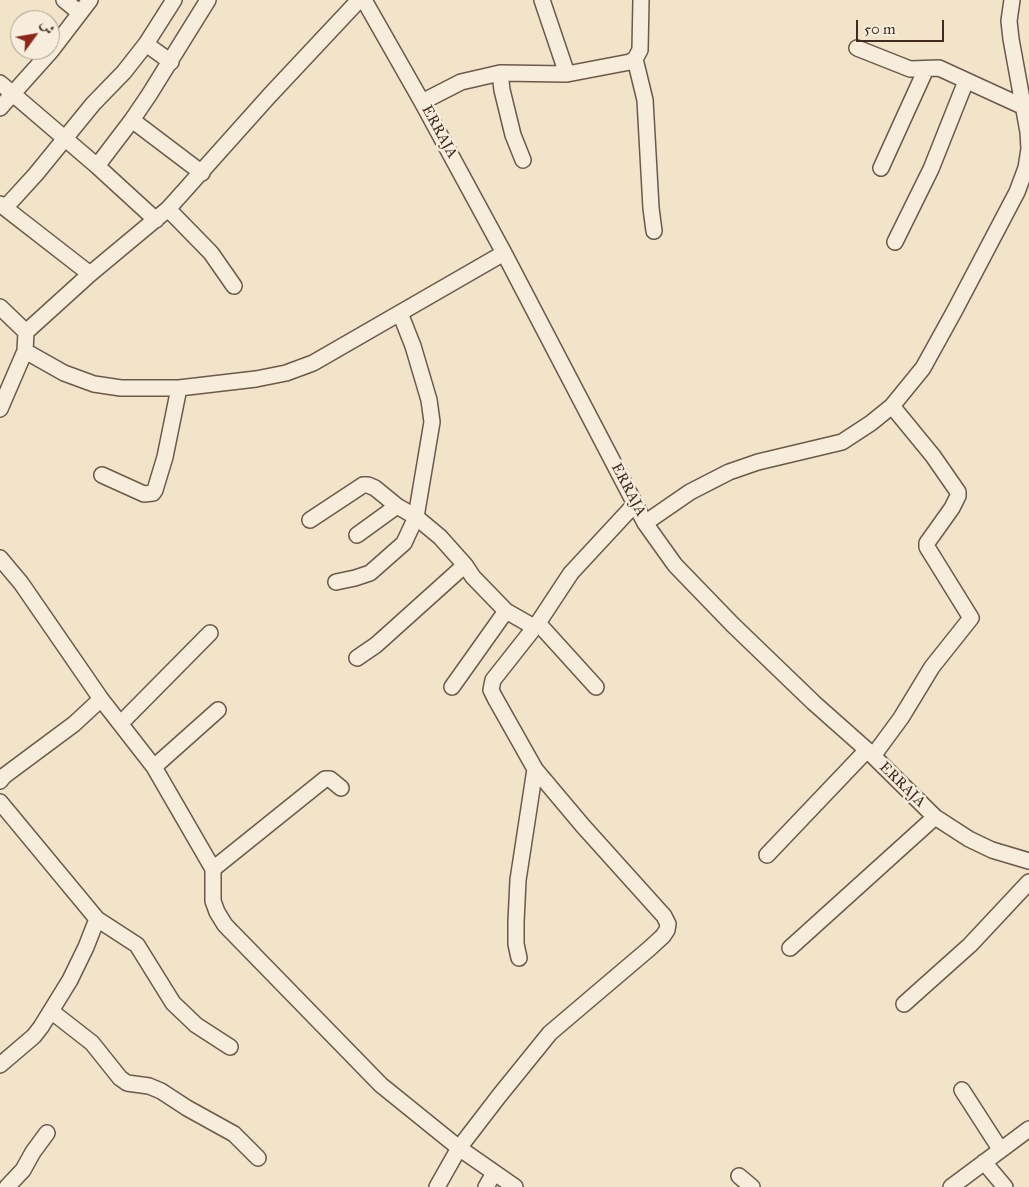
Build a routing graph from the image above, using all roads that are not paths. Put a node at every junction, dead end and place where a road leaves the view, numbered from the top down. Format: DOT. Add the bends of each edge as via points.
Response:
graph roads {
  1 [pos="64,0"];
  2 [pos="90,0"];
  3 [pos="174,0"];
  4 [pos="208,0"];
  5 [pos="359,0"];
  6 [pos="364,0"];
  7 [pos="542,0"];
  8 [pos="641,0"];
  9 [pos="1012,0"];
  10 [pos="80,13"];
  11 [pos="146,44"];
  12 [pos="857,48"];
  13 [pos="635,59"];
  14 [pos="171,62"];
  15 [pos="926,69"];
  16 [pos="500,73"];
  17 [pos="567,74"];
  18 [pos="966,81"];
  19 [pos="0,83"];
  20 [pos="12,93"];
  21 [pos="422,102"];
  22 [pos="1024,107"];
  23 [pos="0,108"];
  24 [pos="132,120"];
  25 [pos="1029,132"];
  26 [pos="65,138"];
  27 [pos="523,160"];
  28 [pos="98,166"];
  29 [pos="881,168"];
  30 [pos="202,173"];
  31 [pos="3,206"];
  32 [pos="168,209"];
  33 [pos="156,220"];
  34 [pos="654,231"];
  35 [pos="894,242"];
  36 [pos="504,252"];
  37 [pos="90,274"];
  38 [pos="234,286"];
  39 [pos="0,306"];
  40 [pos="400,314"];
  41 [pos="26,332"];
  42 [pos="25,351"];
  43 [pos="179,388"];
  44 [pos="892,406"];
  45 [pos="0,409"];
  46 [pos="102,475"];
  47 [pos="634,504"];
  48 [pos="397,506"];
  49 [pos="416,517"];
  50 [pos="310,520"];
  51 [pos="646,524"];
  52 [pos="357,535"];
  53 [pos="0,558"];
  54 [pos="465,565"];
  55 [pos="336,582"];
  56 [pos="506,611"];
  57 [pos="536,625"];
  58 [pos="210,633"];
  59 [pos="357,658"];
  60 [pos="452,687"];
  61 [pos="596,687"];
  62 [pos="101,698"];
  63 [pos="218,710"];
  64 [pos="121,723"];
  65 [pos="870,753"];
  66 [pos="154,767"];
  67 [pos="535,769"];
  68 [pos="0,781"];
  69 [pos="341,788"];
  70 [pos="0,802"];
  71 [pos="936,817"];
  72 [pos="767,855"];
  73 [pos="1029,861"];
  74 [pos="213,869"];
  75 [pos="1029,882"];
  76 [pos="97,919"];
  77 [pos="790,948"];
  78 [pos="519,958"];
  79 [pos="904,1004"];
  80 [pos="51,1011"];
  81 [pos="230,1047"];
  82 [pos="0,1065"];
  83 [pos="962,1090"];
  84 [pos="1029,1129"];
  85 [pos="47,1133"];
  86 [pos="459,1148"];
  87 [pos="1000,1149"];
  88 [pos="258,1158"];
  89 [pos="984,1162"];
  90 [pos="494,1173"];
  91 [pos="739,1176"];
  92 [pos="7,1187"];
  93 [pos="437,1187"];
  94 [pos="486,1187"];
  95 [pos="515,1187"];
  96 [pos="752,1187"];
  97 [pos="951,1187"];
  98 [pos="1005,1187"];
  1 -- 10 [label="street"];
  2 -- 10 [label="street"];
  3 -- 11 [label="street"];
  4 -- 14 [label="street"];
  5 -- 30 [label="street"];
  6 -- 21 [label="street, ERRAJA"];
  7 -- 17 [label="street"];
  8 -- 13 [label="street" via="640,50"];
  9 -- 22 [label="street" via="1011,39"];
  10 -- 20 [label="street" via="51,51"];
  11 -- 14 [label="street"];
  11 -- 26 [label="street"];
  12 -- 15 [label="street" via="910,69"];
  13 -- 17 [label="street"];
  13 -- 34 [label="street" via="645,100"];
  14 -- 24 [label="street"];
  15 -- 18 [label="street" via="939,68"];
  15 -- 29 [label="street"];
  16 -- 17 [label="street"];
  16 -- 21 [label="street" via="461,82"];
  16 -- 27 [label="street" via="512,135"];
  18 -- 22 [label="street"];
  18 -- 35 [label="street" via="931,169"];
  19 -- 20 [label="street"];
  20 -- 23 [label="street"];
  20 -- 26 [label="street"];
  21 -- 36 [label="street, ERRAJA"];
  22 -- 25 [label="street"];
  24 -- 28 [label="street"];
  24 -- 30 [label="street"];
  25 -- 44 [label="street" via="1026,168 1017,192 956,310 922,368"];
  26 -- 28 [label="street"];
  26 -- 31 [label="street" via="36,174"];
  28 -- 33 [label="street"];
  30 -- 32 [label="street"];
  31 -- 37 [label="street"];
  32 -- 33 [label="street"];
  32 -- 38 [label="street" via="211,253"];
  33 -- 37 [label="street"];
  36 -- 40 [label="street"];
  36 -- 47 [label="street, ERRAJA"];
  37 -- 41 [label="street"];
  39 -- 41 [label="street"];
  40 -- 43 [label="street" via="313,363 286,373"];
  40 -- 49 [label="street" via="413,346 432,422"];
  41 -- 42 [label="street"];
  42 -- 43 [label="street" via="94,384 120,388"];
  42 -- 45 [label="street"];
  43 -- 46 [label="street" via="165,457 153,494 144,494"];
  44 -- 51 [label="street" via="842,442 729,472 690,492"];
  44 -- 65 [label="street" via="958,492 952,508 927,547 971,618 932,667 901,718"];
  47 -- 51 [label="street, ERRAJA"];
  47 -- 57 [label="street" via="571,573"];
  48 -- 49 [label="street"];
  48 -- 50 [label="street" via="376,488 363,485"];
  48 -- 52 [label="street"];
  49 -- 54 [label="street" via="440,537"];
  49 -- 55 [label="street" via="404,543 370,573"];
  51 -- 65 [label="street, ERRAJA" via="675,565 726,618"];
  53 -- 62 [label="street"];
  54 -- 56 [label="street"];
  54 -- 59 [label="street" via="376,645"];
  56 -- 57 [label="street"];
  56 -- 60 [label="street"];
  57 -- 61 [label="street"];
  57 -- 67 [label="street" via="495,677 491,690"];
  58 -- 64 [label="street"];
  62 -- 64 [label="street"];
  62 -- 68 [label="street" via="74,724"];
  63 -- 66 [label="street"];
  64 -- 66 [label="street"];
  65 -- 71 [label="street, ERRAJA"];
  65 -- 72 [label="street"];
  66 -- 74 [label="street"];
  67 -- 78 [label="street" via="518,880 516,944"];
  67 -- 86 [label="street" via="664,916 667,930 550,1033"];
  69 -- 74 [label="street" via="330,779 324,779"];
  70 -- 76 [label="street"];
  71 -- 73 [label="street, ERRAJA" via="992,850"];
  71 -- 77 [label="street"];
  74 -- 86 [label="street" via="213,900 226,925 381,1085"];
  75 -- 79 [label="street" via="970,945"];
  76 -- 80 [label="street" via="70,980"];
  76 -- 81 [label="street" via="137,946 173,1004 196,1025"];
  80 -- 82 [label="street" via="34,1036"];
  80 -- 88 [label="street" via="92,1043 127,1083 161,1091 234,1134"];
  83 -- 87 [label="street"];
  84 -- 87 [label="street"];
  85 -- 92 [label="street" via="23,1170"];
  86 -- 90 [label="street"];
  86 -- 93 [label="street"];
  87 -- 89 [label="street"];
  89 -- 97 [label="street"];
  89 -- 98 [label="street"];
  90 -- 94 [label="street"];
  90 -- 95 [label="street"];
  91 -- 96 [label="street"];
}
